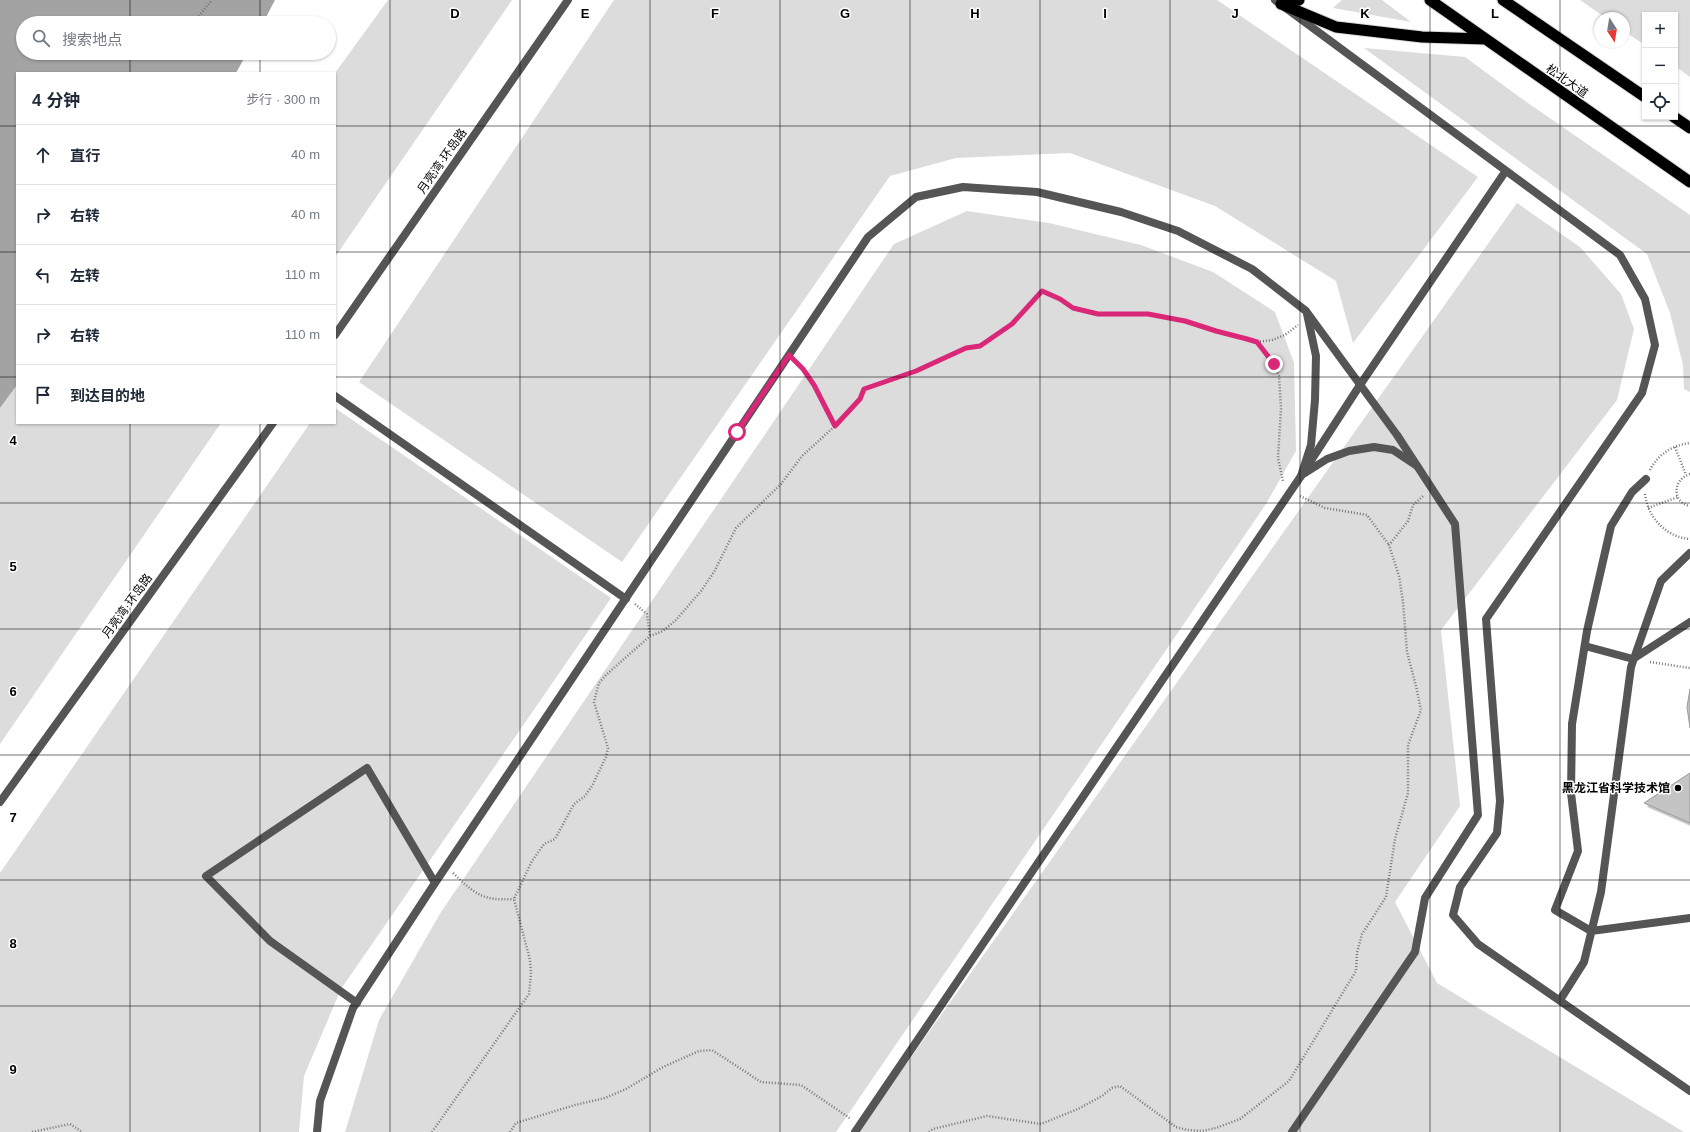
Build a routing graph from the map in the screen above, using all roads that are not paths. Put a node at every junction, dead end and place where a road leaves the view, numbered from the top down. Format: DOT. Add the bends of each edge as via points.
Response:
graph roads {
  1 [pos="568,0"];
  2 [pos="1299,0"];
  3 [pos="1430,0"];
  4 [pos="1503,0"];
  5 [pos="1278,2"];
  6 [pos="1485,39"];
  7 [pos="1642,95"];
  8 [pos="1678,120"];
  9 [pos="1690,128"];
  10 [pos="1505,172"];
  11 [pos="1690,182"];
  12 [pos="1306,311"];
  13 [pos="336,334"];
  14 [pos="1360,385"];
  15 [pos="336,397"];
  16 [pos="272,424"];
  17 [pos="1417,466"];
  18 [pos="1301,476"];
  19 [pos="1646,479"];
  20 [pos="1690,553"];
  21 [pos="626,599"];
  22 [pos="1690,622"];
  23 [pos="1585,646"];
  24 [pos="1633,660"];
  25 [pos="0,802"];
  26 [pos="435,883"];
  27 [pos="1690,918"];
  28 [pos="1591,931"];
  29 [pos="1560,1000"];
  30 [pos="357,1003"];
  31 [pos="1690,1091"];
  32 [pos="317,1132"];
  33 [pos="855,1132"];
  34 [pos="1292,1132"];
  1 -- 13 [label="street, 月亮湾·环岛路"];
  2 -- 5 [label="highway"];
  3 -- 6 [label="highway, 松北大道"];
  4 -- 7 [label="highway"];
  5 -- 6 [label="highway" via="1336,27 1422,37"];
  5 -- 10 [label="street"];
  6 -- 11 [label="highway, 松北大道"];
  8 -- 9 [label="highway"];
  10 -- 14 [label="street"];
  10 -- 29 [label="street" via="1620,255 1645,299 1655,345 1642,393 1486,619 1500,801 1497,833 1460,887 1453,915 1478,944"];
  12 -- 14 [label="street"];
  12 -- 18 [label="street" via="1316,356 1315,400 1311,445"];
  12 -- 21 [label="street" via="1252,269 1178,231 1121,212 1037,192 963,187 916,197 868,237"];
  14 -- 17 [label="street"];
  14 -- 18 [label="street"];
  15 -- 21 [label="street"];
  16 -- 25 [label="street, 月亮湾·环岛路"];
  17 -- 18 [label="street" via="1394,450 1374,446 1327,459"];
  17 -- 34 [label="street" via="1455,524 1478,815 1425,898 1415,952"];
  18 -- 33 [label="street"];
  19 -- 23 [label="street" via="1632,492 1611,526"];
  20 -- 24 [label="street" via="1661,581"];
  21 -- 26 [label="street"];
  22 -- 24 [label="street"];
  23 -- 24 [label="street"];
  23 -- 28 [label="street" via="1572,724 1571,793 1578,851 1555,910"];
  24 -- 28 [label="street" via="1601,892"];
  26 -- 30 [label="street"];
  26 -- 30 [label="street" via="367,768 206,876 270,941"];
  27 -- 28 [label="street"];
  28 -- 29 [label="street" via="1584,962"];
  29 -- 31 [label="street"];
  30 -- 32 [label="street" via="320,1101"];
}
